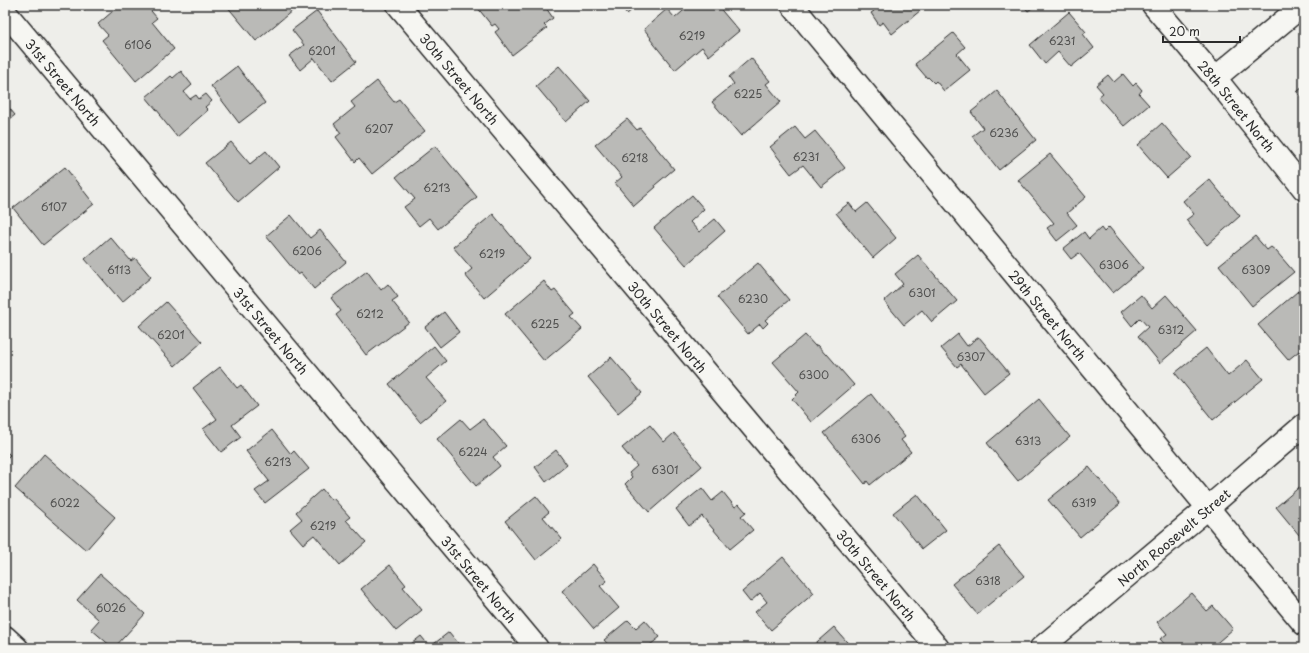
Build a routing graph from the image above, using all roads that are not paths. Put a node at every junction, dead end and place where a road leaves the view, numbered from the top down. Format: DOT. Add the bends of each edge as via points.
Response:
graph roads {
  1 [pos="398,5"];
  2 [pos="792,5"];
  3 [pos="1153,5"];
  4 [pos="1303,5"];
  5 [pos="5,12"];
  6 [pos="1215,78"];
  7 [pos="1304,189"];
  8 [pos="1304,425"];
  9 [pos="1209,507"];
  10 [pos="1304,624"];
  11 [pos="5,637"];
  12 [pos="17,648"];
  13 [pos="537,648"];
  14 [pos="938,648"];
  15 [pos="1041,648"];
  1 -- 14 [label="street, 30th Street North"];
  2 -- 9 [label="street, 29th Street North"];
  3 -- 6 [label="street, 28th Street North"];
  4 -- 6 [label="street"];
  5 -- 13 [label="street, 31st Street North"];
  6 -- 7 [label="street, 28th Street North"];
  8 -- 9 [label="street, North Roosevelt Street"];
  9 -- 10 [label="street, 29th Street North"];
  9 -- 15 [label="street, North Roosevelt Street"];
  11 -- 12 [label="street"];
}
